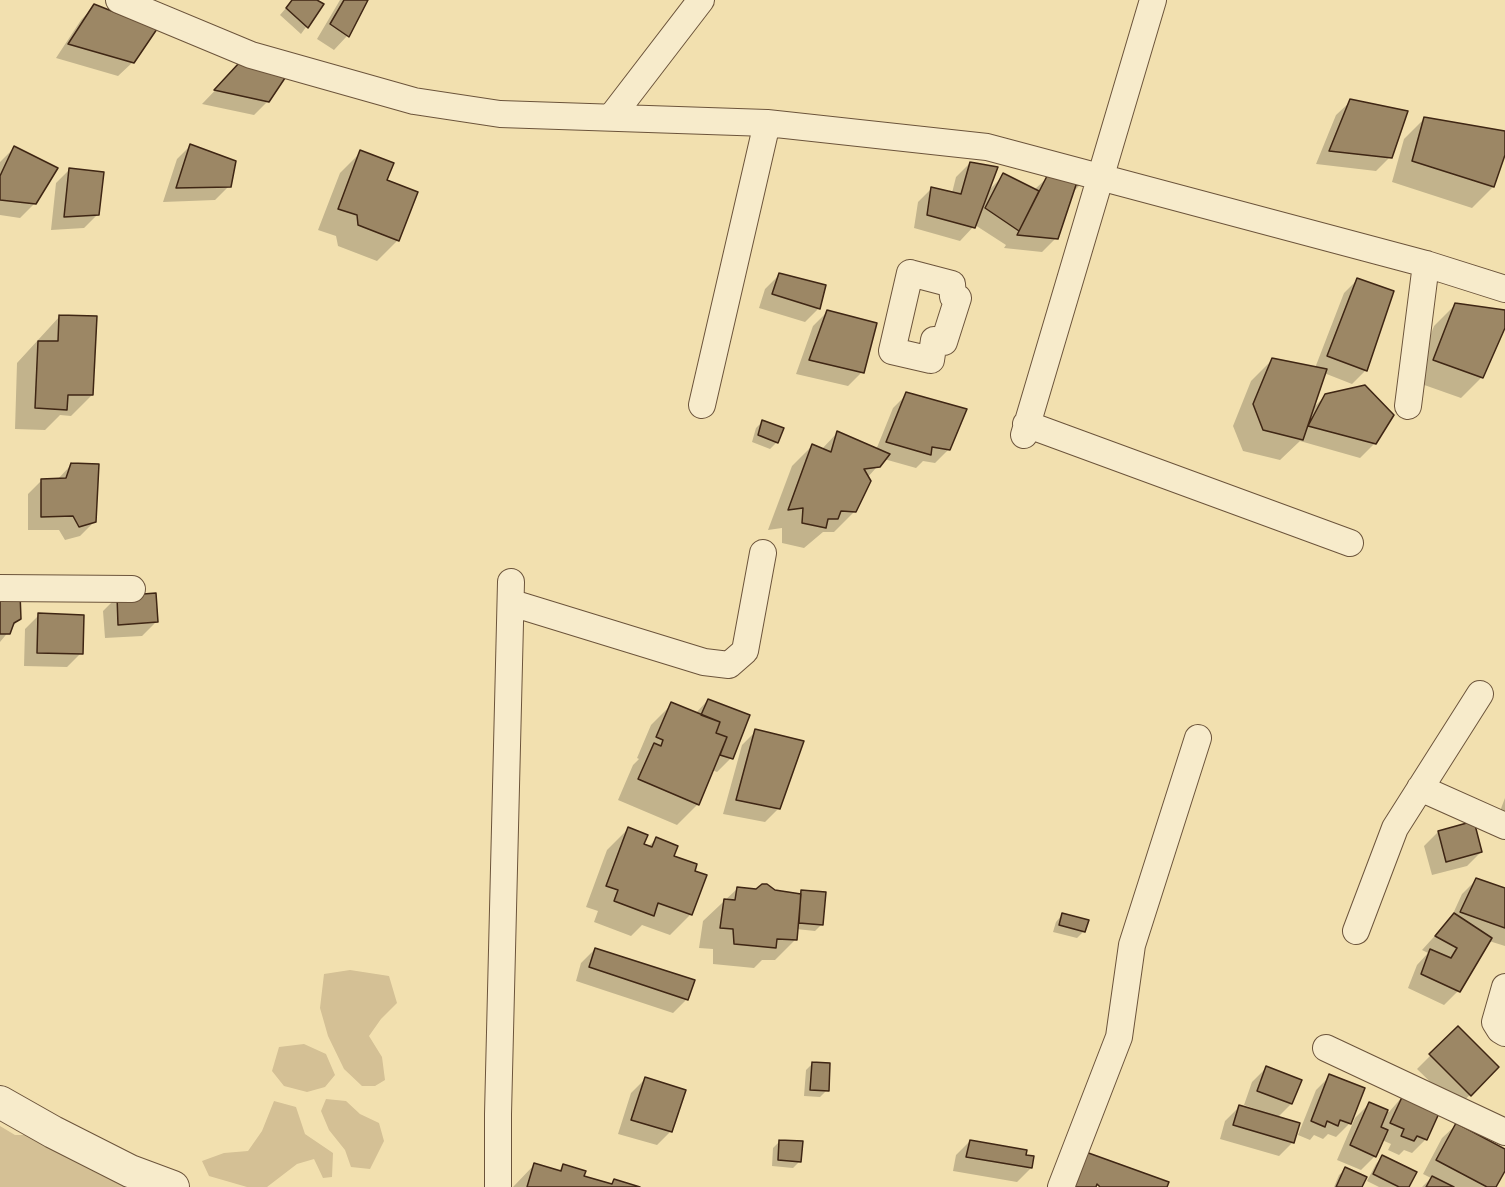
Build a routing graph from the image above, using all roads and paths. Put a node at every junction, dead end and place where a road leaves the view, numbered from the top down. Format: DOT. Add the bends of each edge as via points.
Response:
graph roads {
  1 [pos="119,0"];
  2 [pos="701,0"];
  3 [pos="1153,0"];
  4 [pos="612,116"];
  5 [pos="767,123"];
  6 [pos="1100,177"];
  7 [pos="1426,264"];
  8 [pos="1505,289"];
  9 [pos="702,405"];
  10 [pos="1408,406"];
  11 [pos="1350,543"];
  12 [pos="763,553"];
  13 [pos="0,588"];
  14 [pos="132,589"];
  15 [pos="1480,694"];
  16 [pos="1198,738"];
  17 [pos="1420,788"];
  18 [pos="1505,826"];
  19 [pos="1356,931"];
  20 [pos="1505,987"];
  21 [pos="1505,1033"];
  22 [pos="1326,1048"];
  23 [pos="0,1102"];
  24 [pos="1505,1132"];
  25 [pos="173,1187"];
  26 [pos="498,1187"];
  27 [pos="1061,1187"];
  1 -- 4 [label="street" via="251,55 414,101 500,114"];
  2 -- 4 [label="street"];
  3 -- 6 [label="street"];
  4 -- 5 [label="street"];
  5 -- 6 [label="street" via="987,147"];
  5 -- 9 [label="street"];
  6 -- 7 [label="street"];
  6 -- 11 [label="street" via="1025,430"];
  7 -- 8 [label="street"];
  7 -- 10 [label="street"];
  12 -- 26 [label="street" via="744,651 729,665 704,662 512,593"];
  13 -- 14 [label="street"];
  15 -- 17 [label="street"];
  16 -- 27 [label="street" via="1132,945 1119,1037"];
  17 -- 18 [label="street"];
  17 -- 19 [label="street" via="1395,828"];
  20 -- 21 [label="street" via="1495,1022"];
  22 -- 24 [label="street"];
  23 -- 25 [label="street" via="130,1171"];
}
